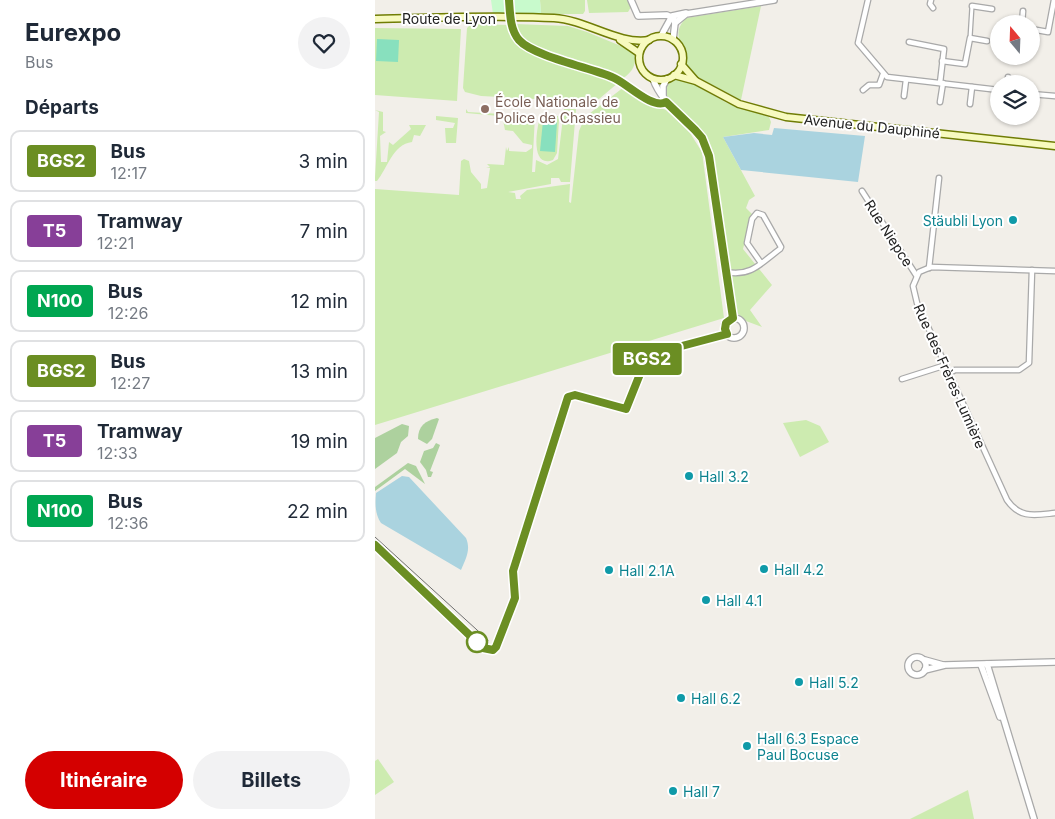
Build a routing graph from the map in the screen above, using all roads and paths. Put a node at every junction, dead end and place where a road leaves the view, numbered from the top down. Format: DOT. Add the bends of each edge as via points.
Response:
graph roads {
  1 [pos="509,0"];
  2 [pos="631,0"];
  3 [pos="774,0"];
  4 [pos="868,0"];
  5 [pos="931,0"];
  6 [pos="976,0"];
  7 [pos="1053,0"];
  8 [pos="972,6"];
  9 [pos="933,8"];
  10 [pos="992,9"];
  11 [pos="693,12"];
  12 [pos="1023,12"];
  13 [pos="660,15"];
  14 [pos="1023,15"];
  15 [pos="672,16"];
  16 [pos="511,18"];
  17 [pos="375,19"];
  18 [pos="675,23"];
  19 [pos="668,24"];
  20 [pos="1040,31"];
  21 [pos="610,34"];
  22 [pos="661,36"];
  23 [pos="970,38"];
  24 [pos="649,40"];
  25 [pos="673,40"];
  26 [pos="987,41"];
  27 [pos="909,42"];
  28 [pos="639,53"];
  29 [pos="943,61"];
  30 [pos="681,64"];
  31 [pos="883,74"];
  32 [pos="674,75"];
  33 [pos="653,78"];
  34 [pos="667,79"];
  35 [pos="906,80"];
  36 [pos="696,81"];
  37 [pos="941,83"];
  38 [pos="972,87"];
  39 [pos="990,89"];
  40 [pos="863,90"];
  41 [pos="1040,95"];
  42 [pos="904,96"];
  43 [pos="1055,96"];
  44 [pos="663,100"];
  45 [pos="940,102"];
  46 [pos="970,104"];
  47 [pos="1055,146"];
  48 [pos="939,178"];
  49 [pos="863,191"];
  50 [pos="761,263"];
  51 [pos="929,268"];
  52 [pos="1033,270"];
  53 [pos="1055,271"];
  54 [pos="726,272"];
  55 [pos="916,275"];
  56 [pos="733,318"];
  57 [pos="946,365"];
  58 [pos="949,373"];
  59 [pos="902,379"];
  60 [pos="1055,513"];
  61 [pos="925,660"];
  62 [pos="1055,662"];
  63 [pos="984,664"];
  64 [pos="945,665"];
  65 [pos="925,670"];
  66 [pos="1034,819"];
  1 -- 16 [label="street"];
  2 -- 13 [label="street" via="638,16"];
  3 -- 11 [label="street"];
  4 -- 31 [label="street" via="858,43"];
  5 -- 9 [label="street"];
  6 -- 8 [label="street"];
  7 -- 20 [label="street" via="1048,32"];
  8 -- 10 [label="street"];
  8 -- 23 [label="street"];
  11 -- 15 [label="street"];
  11 -- 18 [label="street"];
  12 -- 14 [label="street"];
  13 -- 15 [label="street"];
  13 -- 19 [label="street"];
  15 -- 18 [label="street"];
  15 -- 19 [label="street"];
  16 -- 17 [label="main road, Route de Lyon"];
  16 -- 21 [label="main road, Route de Lyon" via="571,20"];
  18 -- 25 [label="street"];
  19 -- 22 [label="street"];
  21 -- 24 [label="main road, Route de Lyon" via="631,41"];
  21 -- 28 [label="main road, Route de Lyon"];
  22 -- 24 [label="main road"];
  22 -- 25 [label="main road"];
  23 -- 26 [label="street"];
  23 -- 29 [label="street" via="965,64"];
  24 -- 28 [label="main road"];
  25 -- 30 [label="main road" via="681,51"];
  27 -- 29 [label="street" via="944,49"];
  28 -- 33 [label="main road" via="642,70"];
  29 -- 37 [label="street"];
  30 -- 32 [label="main road"];
  30 -- 36 [label="main road, Avenue du Dauphiné"];
  31 -- 35 [label="street"];
  31 -- 40 [label="street" via="879,85 869,85"];
  32 -- 34 [label="main road"];
  32 -- 36 [label="main road, Avenue du Dauphiné"];
  33 -- 34 [label="main road"];
  33 -- 44 [label="street"];
  34 -- 44 [label="street"];
  35 -- 37 [label="street"];
  35 -- 42 [label="street"];
  36 -- 47 [label="main road, Avenue du Dauphiné" via="739,104 786,118"];
  37 -- 38 [label="street"];
  37 -- 45 [label="street"];
  38 -- 39 [label="street"];
  38 -- 46 [label="street"];
  41 -- 43 [label="street"];
  44 -- 54 [label="street" via="695,130 706,146"];
  48 -- 51 [label="street"];
  49 -- 55 [label="street, Rue Niepce"];
  50 -- 50 [label="street" via="781,247 763,215 757,213 752,219 747,242"];
  50 -- 54 [label="street" via="744,274"];
  51 -- 52 [label="street"];
  51 -- 55 [label="street"];
  52 -- 53 [label="street"];
  52 -- 58 [label="street" via="1030,355 1026,366 1019,370 955,370"];
  54 -- 56 [label="street"];
  55 -- 57 [label="street, Rue des Frères Lumière" via="913,286 915,298"];
  57 -- 58 [label="street, Rue des Frères Lumière"];
  57 -- 59 [label="street"];
  58 -- 60 [label="street, Rue des Frères Lumière" via="1012,508 1024,515"];
  61 -- 64 [label="street"];
  61 -- 65 [label="street"];
  61 -- 65 [label="street" via="913,657 908,668 917,675"];
  62 -- 63 [label="street"];
  63 -- 64 [label="street"];
  63 -- 66 [label="street"];
  64 -- 65 [label="street"];
}
